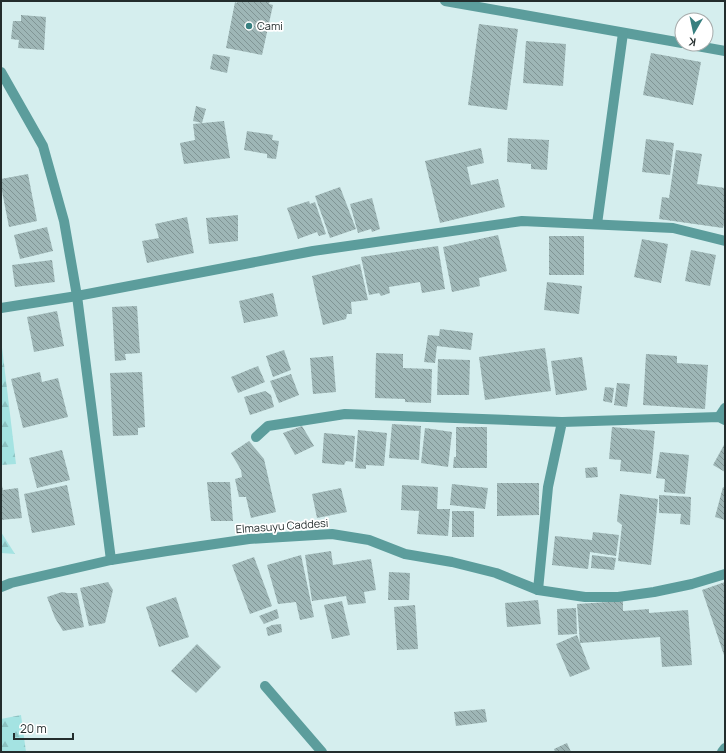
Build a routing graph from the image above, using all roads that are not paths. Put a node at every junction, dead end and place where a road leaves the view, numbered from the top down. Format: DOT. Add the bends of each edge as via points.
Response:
graph roads {
  1 [pos="445,1"];
  2 [pos="623,33"];
  3 [pos="674,42"];
  4 [pos="714,49"];
  5 [pos="725,51"];
  6 [pos="1,72"];
  7 [pos="597,224"];
  8 [pos="725,241"];
  9 [pos="77,296"];
  10 [pos="1,308"];
  11 [pos="723,415"];
  12 [pos="562,422"];
  13 [pos="256,437"];
  14 [pos="111,560"];
  15 [pos="725,574"];
  16 [pos="1,587"];
  17 [pos="538,590"];
  18 [pos="265,686"];
  19 [pos="725,748"];
  20 [pos="322,752"];
  21 [pos="722,752"];
  1 -- 2 [label="street"];
  2 -- 3 [label="street"];
  2 -- 7 [label="street"];
  4 -- 5 [label="street"];
  6 -- 9 [label="street" via="42,146 64,221"];
  7 -- 8 [label="street" via="673,228"];
  7 -- 9 [label="street" via="522,221 313,251"];
  9 -- 10 [label="street"];
  9 -- 14 [label="street"];
  11 -- 12 [label="street"];
  12 -- 13 [label="street" via="345,414 268,426"];
  12 -- 17 [label="street" via="548,487"];
  14 -- 16 [label="street, Elmasuyu Caddesi"];
  14 -- 17 [label="street, Elmasuyu Caddesi" via="249,539 332,534 369,540 404,554 496,573"];
  15 -- 17 [label="street, Elmasuyu Caddesi" via="692,584 618,597 585,597"];
  18 -- 20 [label="street"];
  19 -- 21 [label="street"];
}
